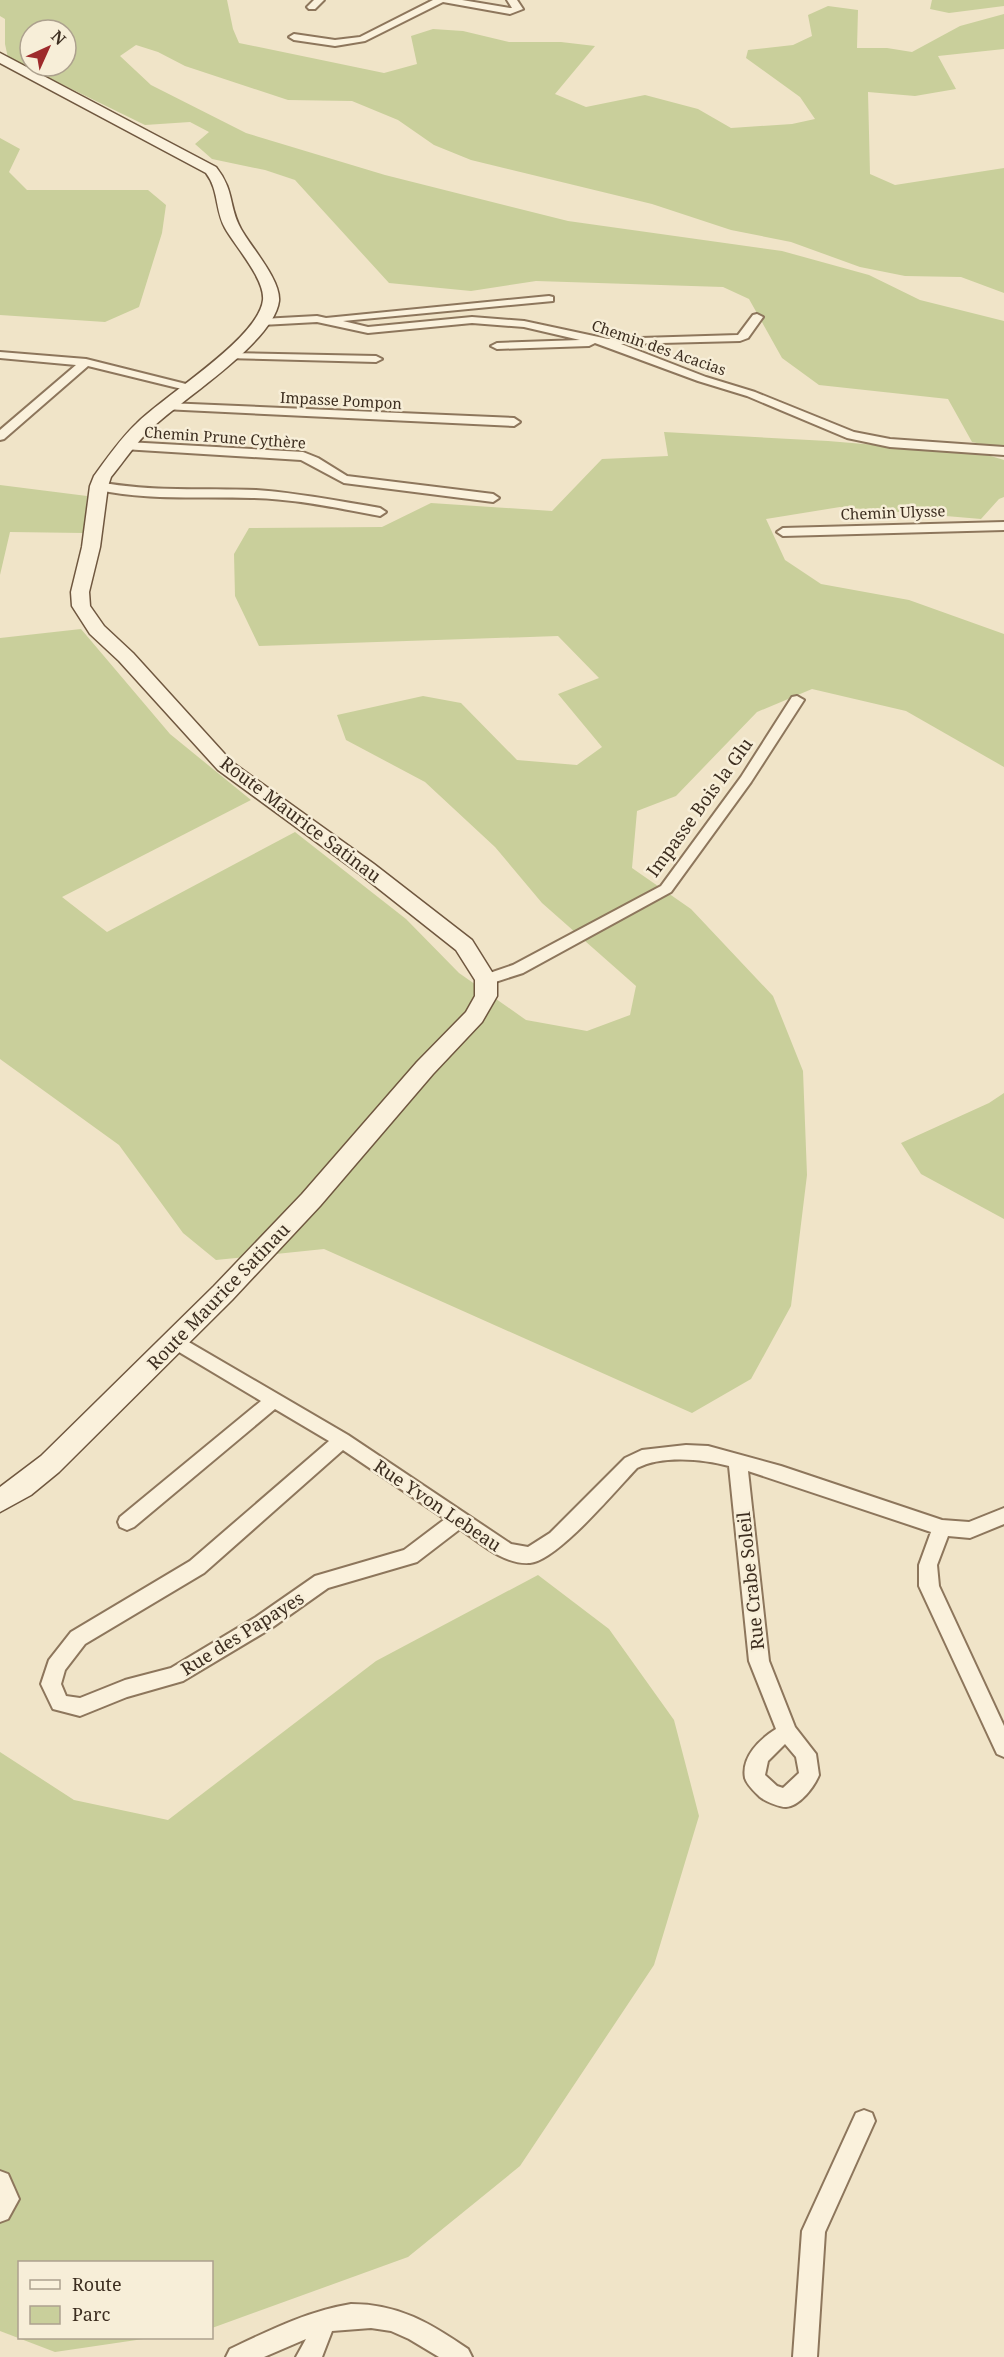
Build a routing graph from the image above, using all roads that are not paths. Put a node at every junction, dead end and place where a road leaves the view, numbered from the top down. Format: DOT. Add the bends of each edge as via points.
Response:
graph roads {
  1 [pos="440,0"];
  2 [pos="446,0"];
  3 [pos="512,0"];
  4 [pos="294,37"];
  5 [pos="0,57"];
  6 [pos="549,299"];
  7 [pos="757,317"];
  8 [pos="325,320"];
  9 [pos="262,322"];
  10 [pos="607,342"];
  11 [pos="497,346"];
  12 [pos="0,355"];
  13 [pos="228,356"];
  14 [pos="376,359"];
  15 [pos="86,362"];
  16 [pos="190,388"];
  17 [pos="166,407"];
  18 [pos="514,422"];
  19 [pos="0,436"];
  20 [pos="127,446"];
  21 [pos="1004,451"];
  22 [pos="99,486"];
  23 [pos="493,498"];
  24 [pos="380,512"];
  25 [pos="1004,526"];
  26 [pos="783,532"];
  27 [pos="797,700"];
  28 [pos="486,980"];
  29 [pos="175,1341"];
  30 [pos="274,1400"];
  31 [pos="342,1440"];
  32 [pos="738,1462"];
  33 [pos="0,1501"];
  34 [pos="1004,1516"];
  35 [pos="458,1520"];
  36 [pos="127,1522"];
  37 [pos="942,1528"];
  38 [pos="787,1732"];
  39 [pos="1004,1748"];
  40 [pos="864,2121"];
  41 [pos="0,2182"];
  42 [pos="0,2211"];
  43 [pos="323,2320"];
  44 [pos="238,2357"];
  45 [pos="308,2357"];
  46 [pos="460,2357"];
  47 [pos="805,2357"];
  1 -- 4 [label="street" via="362,39 335,44"];
  2 -- 3 [label="street" via="518,9"];
  5 -- 9 [label="main road, Route Maurice Satinau" via="211,170 224,188 226,214 233,229 269,287 271,306"];
  6 -- 8 [label="street"];
  7 -- 10 [label="street" via="740,338"];
  8 -- 9 [label="street, Chemin des Acacias"];
  8 -- 10 [label="street, Chemin des Acacias" via="368,330 501,321"];
  9 -- 13 [label="main road, Route Maurice Satinau"];
  10 -- 11 [label="street"];
  10 -- 21 [label="street, Chemin des Acacias" via="851,435 890,443"];
  12 -- 15 [label="street"];
  13 -- 14 [label="street"];
  13 -- 16 [label="main road, Route Maurice Satinau"];
  15 -- 16 [label="street"];
  15 -- 19 [label="street"];
  16 -- 17 [label="main road, Route Maurice Satinau"];
  17 -- 18 [label="street, Impasse Pompon"];
  17 -- 20 [label="main road, Route Maurice Satinau"];
  20 -- 22 [label="main road, Route Maurice Satinau"];
  20 -- 23 [label="street, Chemin Prune Cythère" via="303,456 344,479"];
  22 -- 24 [label="street" via="148,494 267,495"];
  22 -- 28 [label="main road, Route Maurice Satinau" via="81,592 81,606 97,630 225,766 464,945"];
  25 -- 26 [label="street, Chemin Ulysse"];
  27 -- 28 [label="street, Impasse Bois la Glu" via="746,779 666,889 518,969"];
  28 -- 29 [label="main road, Route Maurice Satinau" via="486,996 474,1017 311,1200"];
  29 -- 30 [label="street, Rue Yvon Lebeau"];
  29 -- 33 [label="main road, Route Maurice Satinau" via="50,1464"];
  30 -- 31 [label="street, Rue Yvon Lebeau"];
  30 -- 36 [label="street"];
  31 -- 35 [label="street, Rue Yvon Lebeau"];
  31 -- 35 [label="street, Rue des Papayes" via="197,1567 78,1638 56,1666 51,1684 60,1702 80,1707 176,1675 322,1582 410,1556"];
  32 -- 35 [label="street, Rue Yvon Lebeau" via="686,1452 642,1457 631,1463 557,1539 530,1555 507,1551"];
  32 -- 37 [label="street, Rue Yvon Lebeau"];
  32 -- 38 [label="street, Rue Crabe Soleil" via="759,1661"];
  34 -- 37 [label="street, Rue Yvon Lebeau" via="970,1530"];
  37 -- 39 [label="street" via="928,1565 929,1586"];
  40 -- 47 [label="street" via="814,2231"];
  41 -- 42 [label="street" via="8,2199"];
  43 -- 44 [label="street"];
  43 -- 45 [label="street" via="318,2342"];
  43 -- 46 [label="street" via="356,2314 393,2319"];
}
